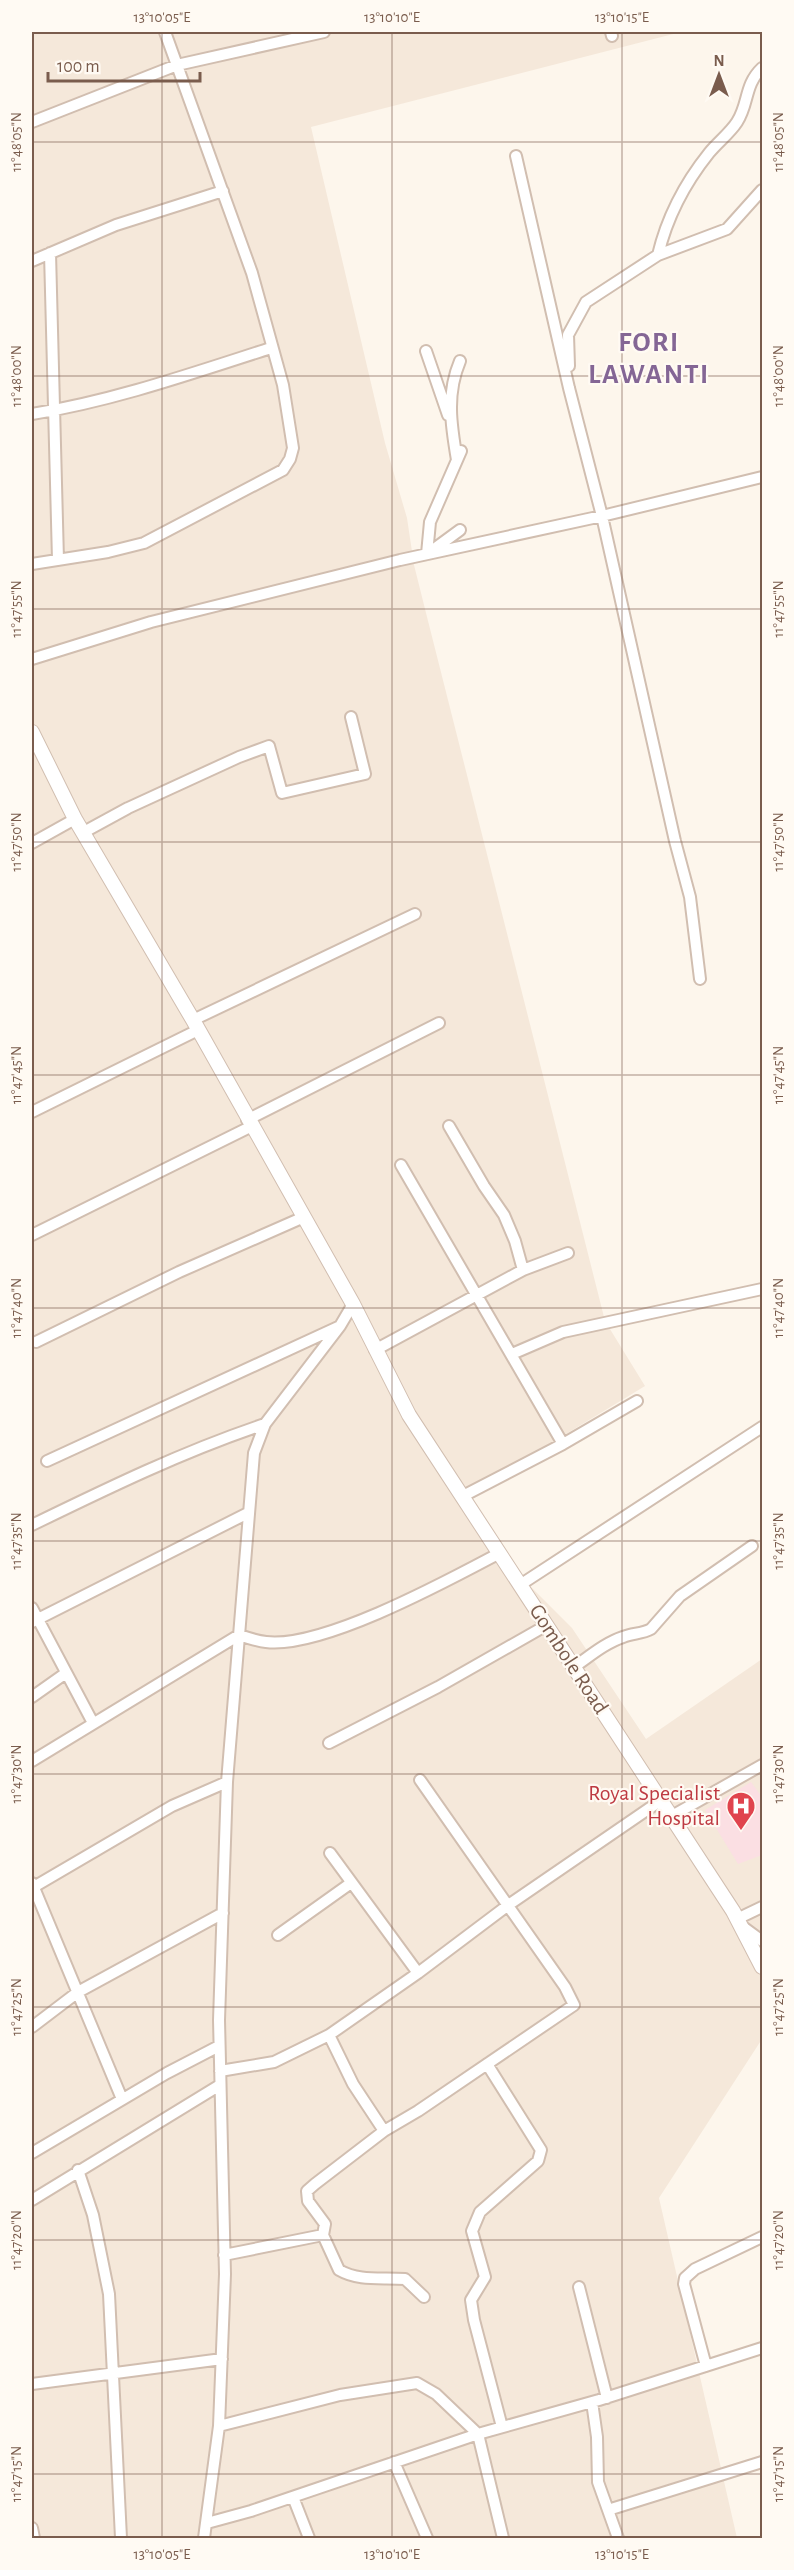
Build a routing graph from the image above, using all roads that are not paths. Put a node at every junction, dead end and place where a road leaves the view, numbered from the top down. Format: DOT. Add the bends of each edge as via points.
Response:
graph roads {
  1 [pos="165,32"];
  2 [pos="324,32"];
  3 [pos="177,65"];
  4 [pos="762,68"];
  5 [pos="32,122"];
  6 [pos="516,156"];
  7 [pos="762,190"];
  8 [pos="223,191"];
  9 [pos="50,253"];
  10 [pos="658,255"];
  11 [pos="32,261"];
  12 [pos="271,348"];
  13 [pos="426,351"];
  14 [pos="460,361"];
  15 [pos="569,388"];
  16 [pos="55,411"];
  17 [pos="32,414"];
  18 [pos="452,427"];
  19 [pos="762,477"];
  20 [pos="602,516"];
  21 [pos="460,530"];
  22 [pos="427,554"];
  23 [pos="58,560"];
  24 [pos="32,564"];
  25 [pos="32,658"];
  26 [pos="351,717"];
  27 [pos="32,732"];
  28 [pos="75,819"];
  29 [pos="84,832"];
  30 [pos="32,843"];
  31 [pos="415,914"];
  32 [pos="700,979"];
  33 [pos="439,1023"];
  34 [pos="195,1025"];
  35 [pos="32,1112"];
  36 [pos="249,1123"];
  37 [pos="449,1126"];
  38 [pos="401,1165"];
  39 [pos="304,1217"];
  40 [pos="32,1235"];
  41 [pos="568,1252"];
  42 [pos="523,1270"];
  43 [pos="762,1289"];
  44 [pos="478,1296"];
  45 [pos="353,1304"];
  46 [pos="340,1326"];
  47 [pos="36,1342"];
  48 [pos="375,1350"];
  49 [pos="512,1354"];
  50 [pos="637,1401"];
  51 [pos="265,1424"];
  52 [pos="762,1427"];
  53 [pos="564,1444"];
  54 [pos="47,1461"];
  55 [pos="464,1496"];
  56 [pos="248,1513"];
  57 [pos="32,1525"];
  58 [pos="752,1546"];
  59 [pos="498,1554"];
  60 [pos="520,1584"];
  61 [pos="32,1608"];
  62 [pos="34,1620"];
  63 [pos="547,1625"];
  64 [pos="239,1635"];
  65 [pos="574,1667"];
  66 [pos="66,1673"];
  67 [pos="32,1697"];
  68 [pos="93,1723"];
  69 [pos="329,1743"];
  70 [pos="32,1761"];
  71 [pos="762,1765"];
  72 [pos="420,1780"];
  73 [pos="227,1782"];
  74 [pos="660,1801"];
  75 [pos="670,1817"];
  76 [pos="330,1853"];
  77 [pos="351,1883"];
  78 [pos="32,1886"];
  79 [pos="507,1906"];
  80 [pos="762,1907"];
  81 [pos="223,1913"];
  82 [pos="739,1922"];
  83 [pos="278,1935"];
  84 [pos="762,1941"];
  85 [pos="762,1967"];
  86 [pos="418,1973"];
  87 [pos="78,1992"];
  88 [pos="32,2027"];
  89 [pos="329,2036"];
  90 [pos="219,2046"];
  91 [pos="487,2064"];
  92 [pos="220,2071"];
  93 [pos="220,2085"];
  94 [pos="122,2099"];
  95 [pos="384,2131"];
  96 [pos="32,2153"];
  97 [pos="78,2170"];
  98 [pos="32,2200"];
  99 [pos="322,2235"];
  100 [pos="762,2237"];
  101 [pos="224,2255"];
  102 [pos="579,2287"];
  103 [pos="424,2297"];
  104 [pos="762,2348"];
  105 [pos="222,2359"];
  106 [pos="706,2366"];
  107 [pos="112,2373"];
  108 [pos="32,2384"];
  109 [pos="607,2398"];
  110 [pos="592,2402"];
  111 [pos="219,2426"];
  112 [pos="502,2427"];
  113 [pos="478,2434"];
  114 [pos="394,2462"];
  115 [pos="762,2462"];
  116 [pos="293,2497"];
  117 [pos="608,2510"];
  118 [pos="207,2523"];
  119 [pos="32,2528"];
  120 [pos="34,2538"];
  121 [pos="120,2538"];
  122 [pos="204,2538"];
  123 [pos="309,2538"];
  124 [pos="427,2538"];
  125 [pos="503,2538"];
  126 [pos="618,2538"];
  1 -- 3 [label="street"];
  2 -- 3 [label="street"];
  3 -- 5 [label="street"];
  3 -- 8 [label="street"];
  4 -- 10 [label="street" via="748,87 738,121 709,153 675,205"];
  6 -- 15 [label="street"];
  7 -- 10 [label="street" via="727,229"];
  8 -- 9 [label="street" via="116,225"];
  8 -- 12 [label="street" via="252,273"];
  9 -- 11 [label="street"];
  9 -- 16 [label="street"];
  10 -- 15 [label="street" via="586,302 568,335"];
  12 -- 16 [label="street"];
  12 -- 23 [label="street" via="283,385 293,448 283,470 144,543"];
  13 -- 18 [label="street"];
  14 -- 18 [label="street" via="452,379"];
  15 -- 20 [label="street"];
  16 -- 17 [label="street"];
  16 -- 23 [label="street"];
  18 -- 22 [label="street" via="459,456 430,522"];
  19 -- 20 [label="street"];
  20 -- 22 [label="street"];
  20 -- 32 [label="street" via="690,897"];
  21 -- 22 [label="street"];
  22 -- 25 [label="street" via="151,622"];
  23 -- 24 [label="street"];
  26 -- 29 [label="street" via="365,774 282,793 269,746 128,808"];
  27 -- 28 [label="street, Gombole Road"];
  28 -- 29 [label="street, Gombole Road"];
  28 -- 30 [label="street"];
  29 -- 34 [label="street, Gombole Road"];
  31 -- 34 [label="street"];
  33 -- 36 [label="street"];
  34 -- 35 [label="street"];
  34 -- 36 [label="street, Gombole Road"];
  36 -- 39 [label="street, Gombole Road"];
  36 -- 40 [label="street"];
  37 -- 42 [label="street" via="504,1215"];
  38 -- 44 [label="street"];
  39 -- 45 [label="street, Gombole Road"];
  39 -- 47 [label="street" via="178,1272"];
  41 -- 42 [label="street"];
  42 -- 44 [label="street"];
  43 -- 49 [label="street" via="563,1332"];
  44 -- 48 [label="street"];
  44 -- 49 [label="street"];
  45 -- 46 [label="street"];
  45 -- 48 [label="street, Gombole Road"];
  46 -- 51 [label="street"];
  46 -- 54 [label="street"];
  48 -- 55 [label="street, Gombole Road" via="409,1415"];
  49 -- 53 [label="street"];
  50 -- 53 [label="street"];
  51 -- 56 [label="street" via="254,1453"];
  51 -- 57 [label="street" via="138,1473"];
  52 -- 60 [label="street"];
  53 -- 55 [label="street"];
  55 -- 59 [label="street, Gombole Road"];
  56 -- 62 [label="street"];
  56 -- 64 [label="street"];
  58 -- 65 [label="street" via="680,1596 651,1629 603,1646"];
  59 -- 60 [label="street, Gombole Road"];
  59 -- 64 [label="street" via="443,1583 319,1636 266,1642"];
  60 -- 63 [label="street, Gombole Road"];
  61 -- 62 [label="street"];
  62 -- 66 [label="street"];
  63 -- 65 [label="street, Gombole Road"];
  63 -- 69 [label="street"];
  64 -- 68 [label="street"];
  64 -- 73 [label="street"];
  65 -- 74 [label="street, Gombole Road"];
  66 -- 67 [label="street"];
  66 -- 68 [label="street"];
  68 -- 70 [label="street"];
  71 -- 75 [label="street"];
  72 -- 79 [label="street"];
  73 -- 78 [label="street" via="172,1806"];
  73 -- 81 [label="street"];
  74 -- 75 [label="street, Gombole Road"];
  74 -- 79 [label="street"];
  75 -- 82 [label="street, Gombole Road"];
  76 -- 77 [label="street"];
  77 -- 83 [label="street"];
  77 -- 86 [label="street"];
  78 -- 87 [label="street"];
  79 -- 86 [label="street"];
  79 -- 91 [label="street" via="565,1987 574,2006"];
  80 -- 82 [label="street"];
  81 -- 87 [label="street"];
  81 -- 90 [label="street"];
  82 -- 84 [label="street"];
  82 -- 85 [label="street, Gombole Road"];
  86 -- 89 [label="street"];
  87 -- 88 [label="street"];
  87 -- 94 [label="street"];
  89 -- 92 [label="street" via="274,2062"];
  89 -- 95 [label="street" via="353,2084"];
  90 -- 92 [label="street"];
  90 -- 94 [label="street"];
  91 -- 95 [label="street"];
  91 -- 112 [label="street" via="542,2150 538,2161 480,2212 472,2231 485,2277 471,2300 474,2320"];
  92 -- 93 [label="street"];
  93 -- 97 [label="street"];
  93 -- 101 [label="street"];
  94 -- 96 [label="street"];
  95 -- 99 [label="street" via="307,2191 308,2201 325,2224"];
  97 -- 98 [label="street"];
  97 -- 107 [label="street" via="93,2215 109,2294"];
  99 -- 101 [label="street"];
  99 -- 103 [label="street" via="339,2270 359,2277 405,2279"];
  100 -- 106 [label="street" via="685,2277"];
  101 -- 105 [label="street"];
  102 -- 109 [label="street"];
  104 -- 106 [label="street"];
  105 -- 107 [label="street"];
  105 -- 111 [label="street"];
  106 -- 109 [label="street"];
  107 -- 108 [label="street"];
  107 -- 121 [label="street"];
  109 -- 110 [label="street"];
  110 -- 112 [label="street"];
  110 -- 117 [label="street" via="598,2482"];
  111 -- 113 [label="street" via="340,2395 417,2383 436,2394"];
  111 -- 118 [label="street"];
  112 -- 113 [label="street"];
  113 -- 114 [label="street"];
  113 -- 125 [label="street"];
  114 -- 116 [label="street"];
  114 -- 124 [label="street"];
  115 -- 117 [label="street"];
  116 -- 118 [label="street"];
  116 -- 123 [label="street"];
  117 -- 126 [label="street"];
  118 -- 122 [label="street"];
  119 -- 120 [label="street"];
}
